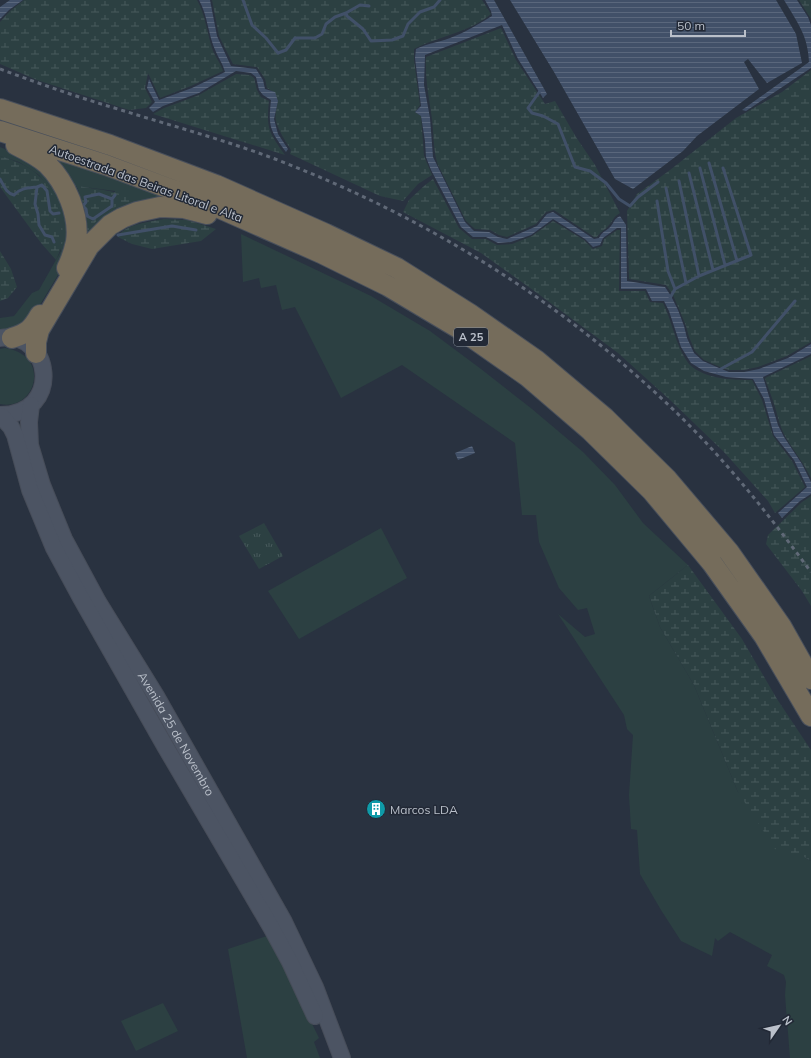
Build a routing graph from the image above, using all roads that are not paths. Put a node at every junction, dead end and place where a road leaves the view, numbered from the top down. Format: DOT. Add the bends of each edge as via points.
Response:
graph roads {
  1 [pos="0,109"];
  2 [pos="0,131"];
  3 [pos="0,136"];
  4 [pos="250,222"];
  5 [pos="6,338"];
  6 [pos="36,353"];
  7 [pos="31,405"];
  8 [pos="0,415"];
  9 [pos="811,680"];
  10 [pos="811,716"];
  11 [pos="332,1058"];
  12 [pos="342,1058"];
  1 -- 9 [label="highway, Autoestrada das Beiras Litoral e Alta / A 25" via="110,145 216,185 326,234 397,268 530,356 605,418 667,479 729,552 781,626"];
  2 -- 4 [label="highway, Autoestrada das Beiras Litoral e Alta / A 25" via="106,165 208,203"];
  3 -- 5 [label="highway" via="34,154 57,176 72,206 76,240 63,276 33,327 25,334"];
  4 -- 6 [label="highway" via="184,208 160,207 137,212 110,225 85,253 39,330"];
  4 -- 10 [label="highway, Autoestrada das Beiras Litoral e Alta / A 25" via="322,253 381,283 460,329 527,376 591,431 652,491 712,563 764,636"];
  5 -- 6 [label="street" via="27,343"];
  6 -- 7 [label="street" via="44,369 44,380 41,392"];
  7 -- 8 [label="street" via="15,414"];
  7 -- 12 [label="street, Avenida 25 de Novembro" via="30,445 42,485 64,539 284,922 314,987"];
  8 -- 11 [label="street, Avenida 25 de Novembro" via="15,434 30,490 54,548 290,962"];
}
